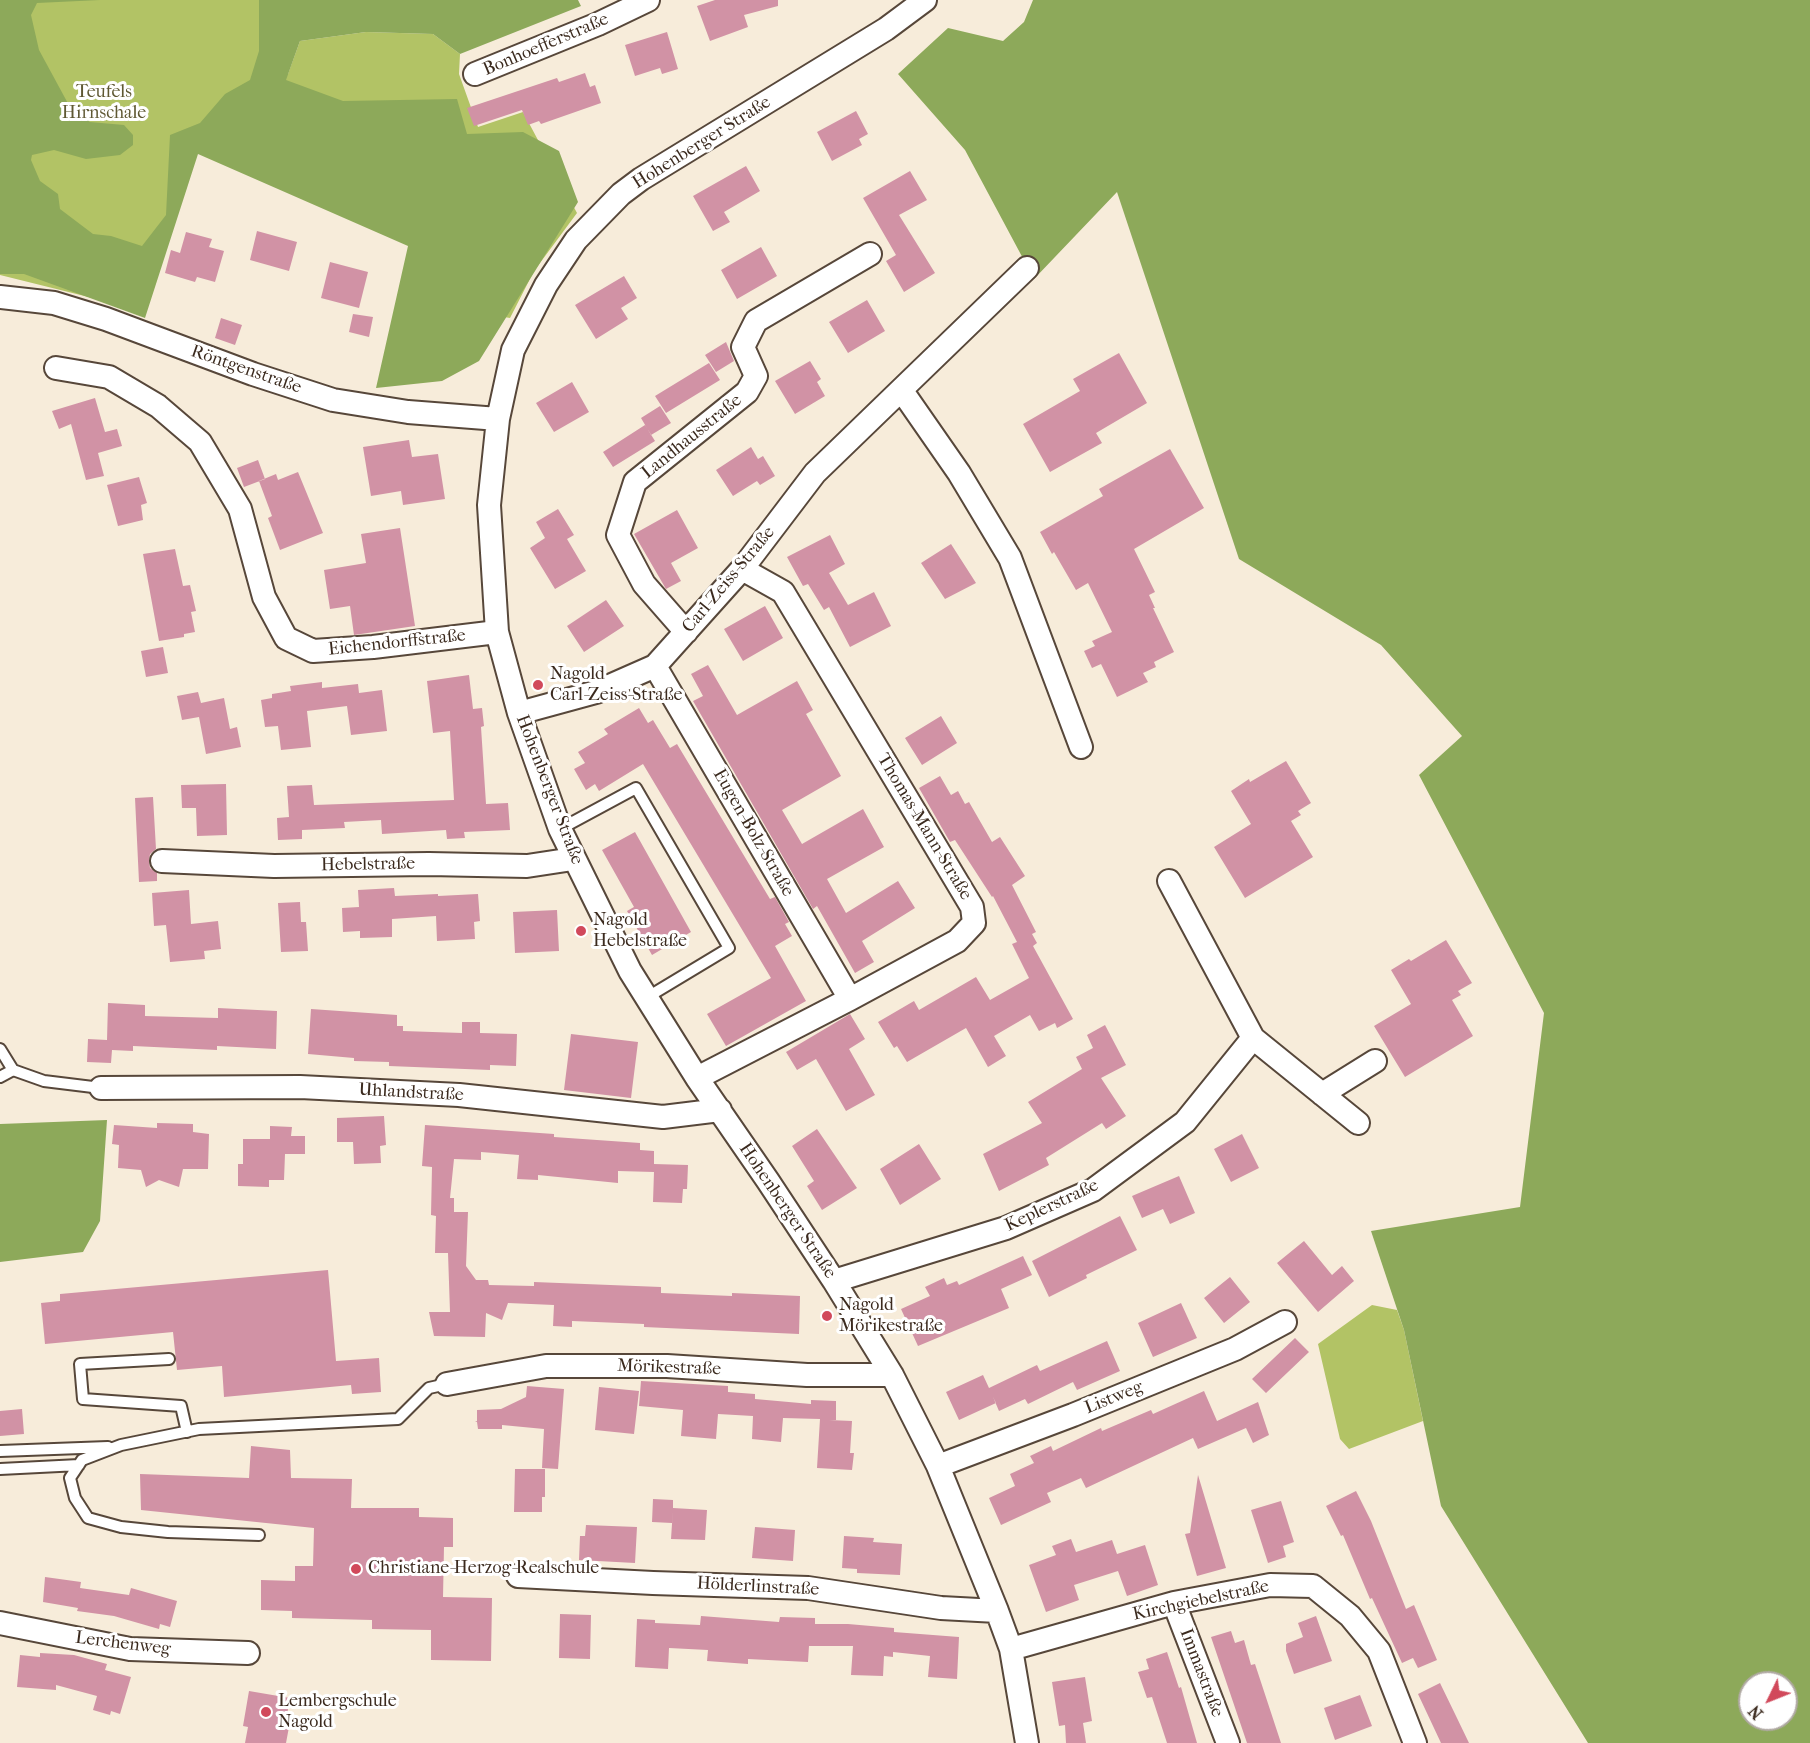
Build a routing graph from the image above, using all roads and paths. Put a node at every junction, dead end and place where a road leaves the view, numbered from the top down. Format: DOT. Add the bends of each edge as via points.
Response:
graph roads {
  1 [pos="648,0"];
  2 [pos="925,0"];
  3 [pos="475,74"];
  4 [pos="870,254"];
  5 [pos="1027,268"];
  6 [pos="0,297"];
  7 [pos="56,368"];
  8 [pos="902,391"];
  9 [pos="498,419"];
  10 [pos="742,569"];
  11 [pos="497,632"];
  12 [pos="686,632"];
  13 [pos="655,666"];
  14 [pos="519,713"];
  15 [pos="1081,747"];
  16 [pos="560,829"];
  17 [pos="573,859"];
  18 [pos="162,861"];
  19 [pos="1169,881"];
  20 [pos="645,998"];
  21 [pos="850,999"];
  22 [pos="1253,1038"];
  23 [pos="0,1049"];
  24 [pos="1375,1060"];
  25 [pos="13,1070"];
  26 [pos="0,1077"];
  27 [pos="697,1078"];
  28 [pos="101,1088"];
  29 [pos="1322,1094"];
  30 [pos="720,1110"];
  31 [pos="1358,1124"];
  32 [pos="834,1281"];
  33 [pos="1285,1322"];
  34 [pos="169,1359"];
  35 [pos="892,1375"];
  36 [pos="447,1384"];
  37 [pos="187,1432"];
  38 [pos="118,1446"];
  39 [pos="0,1451"];
  40 [pos="79,1465"];
  41 [pos="939,1466"];
  42 [pos="0,1469"];
  43 [pos="259,1535"];
  44 [pos="518,1576"];
  45 [pos="1174,1602"];
  46 [pos="997,1611"];
  47 [pos="0,1623"];
  48 [pos="1011,1649"];
  49 [pos="248,1653"];
  50 [pos="1027,1743"];
  51 [pos="1228,1743"];
  52 [pos="1416,1743"];
  1 -- 3 [label="street, Bonhoefferstraße"];
  2 -- 9 [label="street, Hohenberger Straße" via="886,29 621,194 576,240 546,285 513,350"];
  4 -- 12 [label="street, Landhausstraße" via="756,321 743,347 756,376 747,392 635,482 618,535 644,584"];
  5 -- 8 [label="street, Carl-Zeiss-Straße"];
  6 -- 9 [label="street, Röntgenstraße" via="54,303 106,319 333,400 408,412"];
  7 -- 11 [label="street, Eichendorffstraße" via="109,377 158,406 200,442 240,509 264,597 286,638 314,651"];
  8 -- 10 [label="street, Carl-Zeiss-Straße" via="815,473"];
  8 -- 15 [label="street" via="959,473 1010,558"];
  9 -- 11 [label="street, Hohenberger Straße" via="489,505"];
  10 -- 12 [label="street, Carl-Zeiss-Straße"];
  10 -- 21 [label="street, Thomas-Mann-Straße" via="783,592 972,907 974,923 957,940"];
  11 -- 14 [label="street, Hohenberger Straße"];
  12 -- 13 [label="street, Carl-Zeiss-Straße"];
  13 -- 14 [label="street, Carl-Zeiss-Straße" via="597,692"];
  13 -- 21 [label="street, Eugen-Bolz-Straße"];
  14 -- 16 [label="street, Hohenberger Straße"];
  16 -- 17 [label="street, Hohenberger Straße"];
  16 -- 20 [label="lane" via="636,788 729,948"];
  17 -- 18 [label="street, Hebelstraße" via="527,866 274,866"];
  17 -- 20 [label="street, Hohenberger Straße"];
  19 -- 22 [label="street"];
  20 -- 27 [label="street, Hohenberger Straße"];
  21 -- 27 [label="street, Thomas-Mann-Straße"];
  22 -- 29 [label="street"];
  22 -- 32 [label="street, Keplerstraße" via="1185,1122 1093,1190 1006,1228"];
  23 -- 25 [label="lane"];
  24 -- 29 [label="street"];
  25 -- 26 [label="lane"];
  25 -- 28 [label="lane" via="44,1081"];
  27 -- 30 [label="street, Hohenberger Straße"];
  28 -- 30 [label="street, Uhlandstraße" via="300,1087 448,1095 663,1118"];
  29 -- 31 [label="street"];
  30 -- 32 [label="street, Hohenberger Straße"];
  32 -- 35 [label="street, Hohenberger Straße"];
  33 -- 41 [label="street, Listweg" via="1235,1348"];
  34 -- 37 [label="lane" via="80,1364 83,1399 181,1406"];
  35 -- 36 [label="street, Mörikestraße" via="807,1375 667,1366 546,1366"];
  35 -- 41 [label="street, Hohenberger Straße"];
  36 -- 37 [label="lane" via="429,1388 398,1419"];
  37 -- 38 [label="lane"];
  38 -- 39 [label="lane"];
  38 -- 40 [label="lane" via="82,1460"];
  40 -- 42 [label="lane"];
  40 -- 43 [label="lane" via="70,1478 75,1498 88,1518 121,1527 168,1532"];
  41 -- 46 [label="street, Hohenberger Straße"];
  44 -- 46 [label="street, Hölderlinstraße" via="808,1587 941,1608"];
  45 -- 48 [label="street, Kirchgiebelstraße"];
  45 -- 51 [label="street, Immastraße"];
  45 -- 52 [label="street, Kirchgiebelstraße" via="1270,1585 1313,1586 1350,1616 1379,1652"];
  46 -- 48 [label="street, Hohenberger Straße"];
  47 -- 49 [label="street, Lerchenweg" via="130,1649"];
  48 -- 50 [label="street, Hohenberger Straße"];
}
